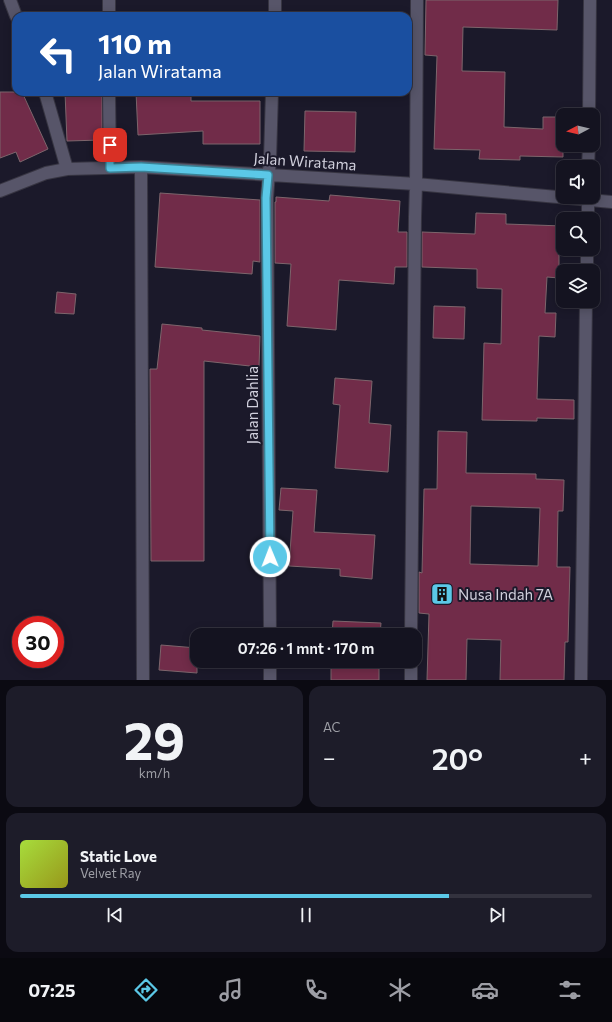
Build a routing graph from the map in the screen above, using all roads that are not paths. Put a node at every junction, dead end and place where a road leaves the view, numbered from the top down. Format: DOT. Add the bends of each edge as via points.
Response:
graph roads {
  1 [pos="10,0"];
  2 [pos="109,0"];
  3 [pos="275,0"];
  4 [pos="417,0"];
  5 [pos="590,0"];
  6 [pos="14,12"];
  7 [pos="109,12"];
  8 [pos="275,12"];
  9 [pos="46,96"];
  10 [pos="109,96"];
  11 [pos="272,96"];
  12 [pos="589,108"];
  13 [pos="141,167"];
  14 [pos="110,168"];
  15 [pos="67,169"];
  16 [pos="268,175"];
  17 [pos="416,184"];
  18 [pos="0,191"];
  19 [pos="556,195"];
  20 [pos="600,200"];
  21 [pos="612,202"];
  22 [pos="586,308"];
  23 [pos="270,628"];
  24 [pos="411,628"];
  25 [pos="270,668"];
  26 [pos="411,668"];
  27 [pos="143,680"];
  28 [pos="270,680"];
  29 [pos="411,680"];
  30 [pos="581,680"];
  1 -- 6 [label="street"];
  2 -- 7 [label="street"];
  3 -- 8 [label="street"];
  4 -- 17 [label="street"];
  5 -- 12 [label="street"];
  9 -- 15 [label="street"];
  10 -- 14 [label="street"];
  11 -- 16 [label="street, Jalan Dahlia"];
  13 -- 14 [label="street, Jalan Wiratama"];
  13 -- 16 [label="street, Jalan Wiratama"];
  13 -- 27 [label="street"];
  14 -- 15 [label="street, Jalan Wiratama"];
  15 -- 18 [label="street, Jalan Wiratama" via="46,173"];
  16 -- 17 [label="street, Jalan Wiratama"];
  16 -- 23 [label="street, Jalan Dahlia" via="266,198"];
  17 -- 19 [label="street, Jalan Wiratama"];
  17 -- 24 [label="street"];
  20 -- 21 [label="street, Jalan Wiratama"];
  22 -- 30 [label="street"];
  25 -- 28 [label="street"];
  26 -- 29 [label="street"];
}
